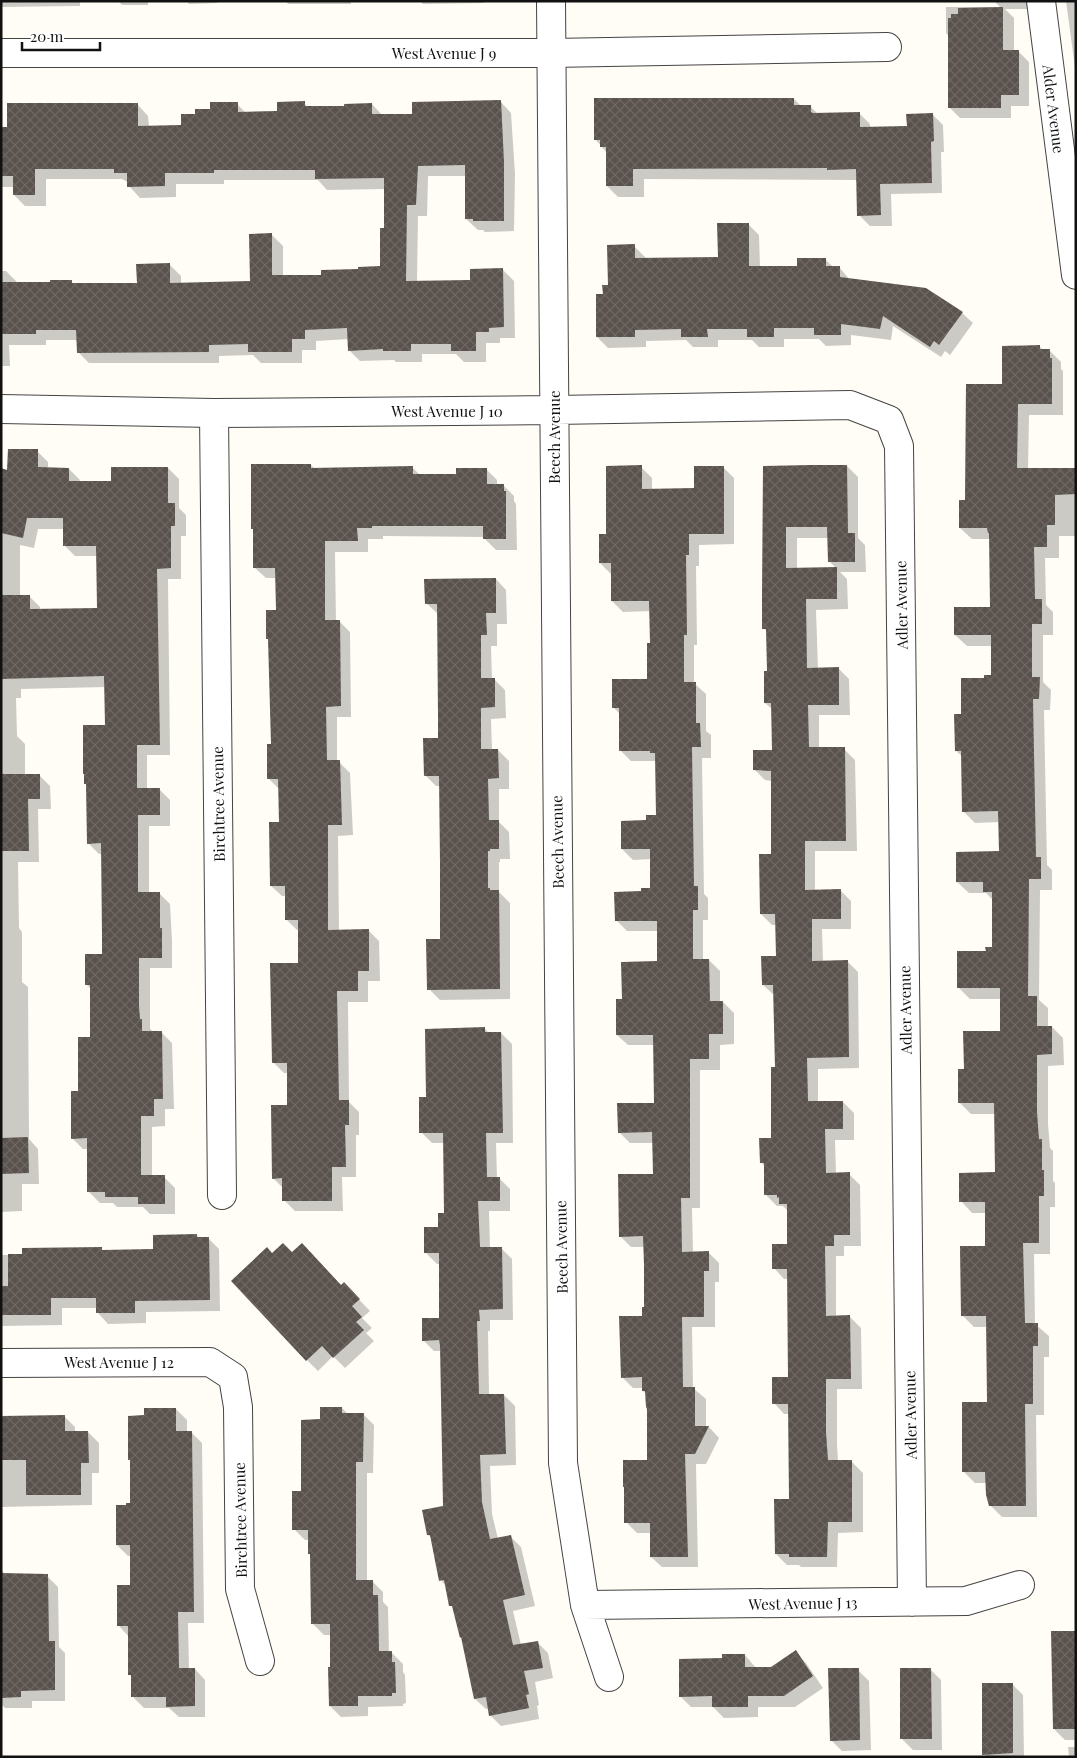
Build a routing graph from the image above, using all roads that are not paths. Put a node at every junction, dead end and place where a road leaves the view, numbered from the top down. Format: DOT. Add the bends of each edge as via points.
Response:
graph roads {
  1 [pos="551,1"];
  2 [pos="1041,1"];
  3 [pos="887,47"];
  4 [pos="1,53"];
  5 [pos="552,53"];
  6 [pos="1067,134"];
  7 [pos="1076,274"];
  8 [pos="1,409"];
  9 [pos="554,410"];
  10 [pos="214,413"];
  11 [pos="889,420"];
  12 [pos="222,1195"];
  13 [pos="1,1364"];
  14 [pos="233,1377"];
  15 [pos="1020,1585"];
  16 [pos="912,1602"];
  17 [pos="585,1605"];
  18 [pos="260,1661"];
  19 [pos="609,1677"];
  1 -- 5 [label="street, Beech Avenue"];
  2 -- 6 [label="street, Alder Avenue"];
  3 -- 5 [label="street, West Avenue J 9"];
  4 -- 5 [label="street, West Avenue J 9"];
  5 -- 9 [label="street, Beech Avenue"];
  6 -- 7 [label="street, Alder Avenue"];
  8 -- 10 [label="street, West Avenue J 10"];
  9 -- 10 [label="street, West Avenue J 10"];
  9 -- 11 [label="street, West Avenue J 10" via="850,405"];
  9 -- 17 [label="street, Beech Avenue" via="563,1463"];
  10 -- 12 [label="street, Birchtree Avenue"];
  11 -- 16 [label="street, Adler Avenue" via="899,446"];
  13 -- 14 [label="street, West Avenue J 12" via="210,1362"];
  14 -- 18 [label="street, Birchtree Avenue" via="238,1407 240,1589"];
  15 -- 16 [label="street, West Avenue J 13" via="966,1601"];
  16 -- 17 [label="street, West Avenue J 13"];
  17 -- 19 [label="street, Beech Avenue"];
}
